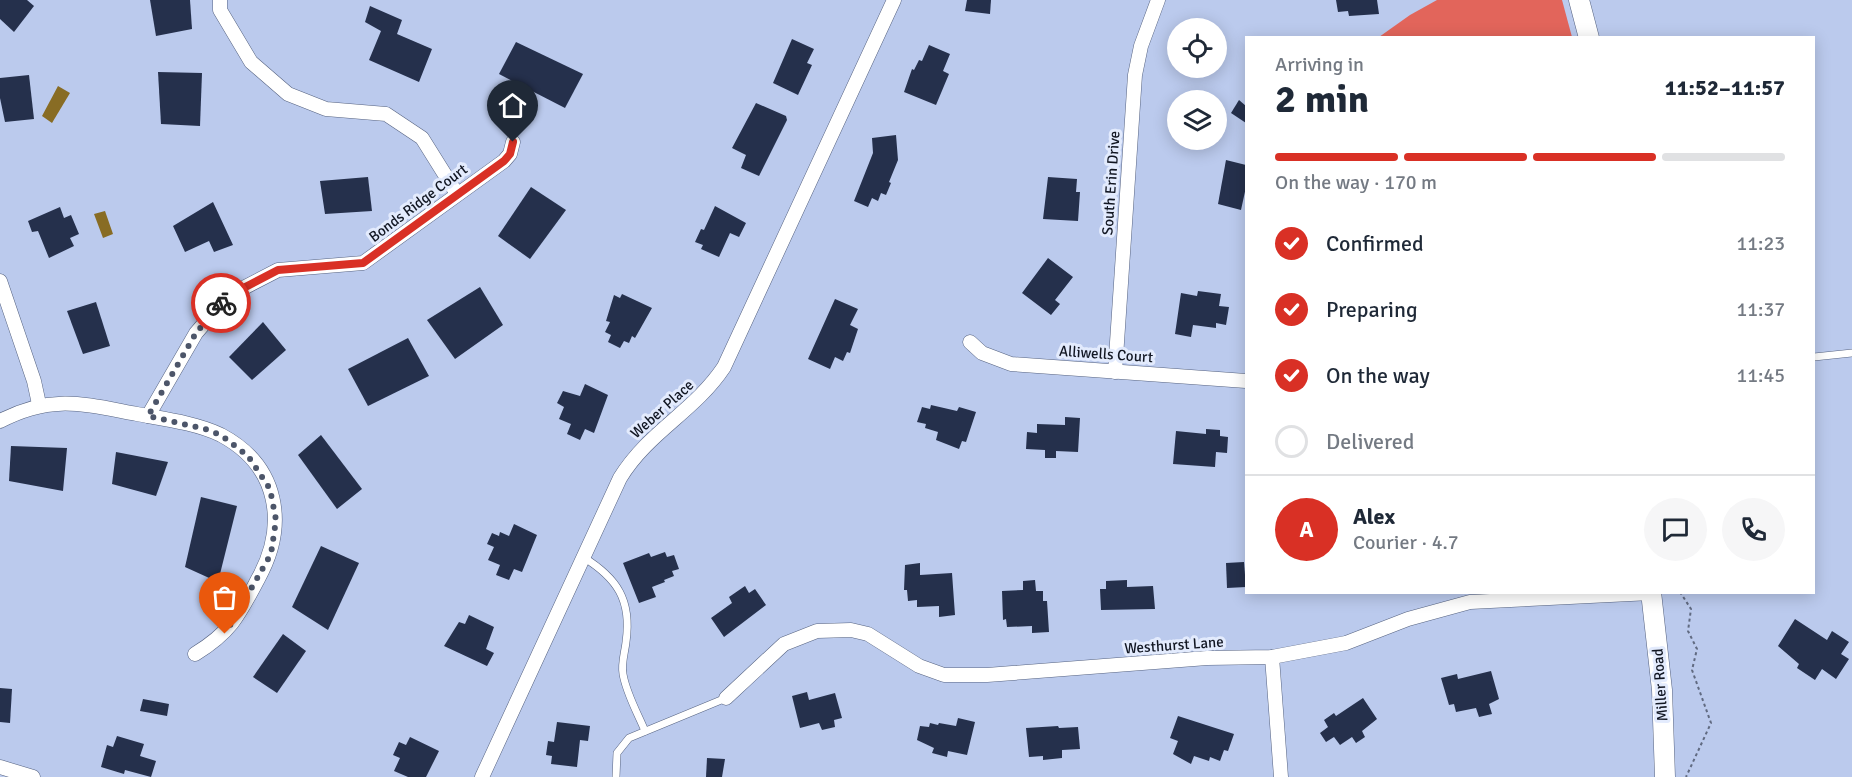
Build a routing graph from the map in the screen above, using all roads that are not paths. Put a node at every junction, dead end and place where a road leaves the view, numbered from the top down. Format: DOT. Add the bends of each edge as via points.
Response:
graph roads {
  1 [pos="220,0"];
  2 [pos="894,0"];
  3 [pos="1158,0"];
  4 [pos="1580,0"];
  5 [pos="1589,36"];
  6 [pos="513,142"];
  7 [pos="457,194"];
  8 [pos="0,280"];
  9 [pos="970,342"];
  10 [pos="1852,353"];
  11 [pos="1815,357"];
  12 [pos="1114,372"];
  13 [pos="1245,381"];
  14 [pos="39,404"];
  15 [pos="148,416"];
  16 [pos="0,421"];
  17 [pos="583,557"];
  18 [pos="1631,594"];
  19 [pos="1651,594"];
  20 [pos="195,654"];
  21 [pos="1272,657"];
  22 [pos="726,698"];
  23 [pos="645,731"];
  24 [pos="0,767"];
  25 [pos="33,777"];
  26 [pos="483,777"];
  27 [pos="616,777"];
  28 [pos="1281,777"];
  29 [pos="1665,777"];
  1 -- 7 [label="street" via="220,10 251,62 288,94 326,109 386,114 422,138"];
  2 -- 17 [label="street, Weber Place" via="724,367 696,403 660,430 631,460"];
  3 -- 12 [label="street, South Erin Drive" via="1141,46 1133,100"];
  4 -- 5 [label="street"];
  6 -- 7 [label="street, Bonds Ridge Court" via="504,161"];
  7 -- 15 [label="street, Bonds Ridge Court" via="363,263 278,270 228,296 196,333"];
  8 -- 14 [label="street"];
  9 -- 12 [label="street, Alliwells Court" via="989,357 1011,364"];
  10 -- 11 [label="lane"];
  12 -- 13 [label="street, Alliwells Court"];
  14 -- 15 [label="street" via="80,404"];
  14 -- 16 [label="street"];
  15 -- 20 [label="street" via="205,429 236,445 260,471 275,510 274,542 255,585 225,634"];
  17 -- 23 [label="lane" via="614,581 624,603 628,622 622,675"];
  17 -- 26 [label="street, Weber Place"];
  18 -- 21 [label="street, Westhurst Lane" via="1470,602 1408,619 1346,644"];
  19 -- 29 [label="street, Miller Road"];
  21 -- 22 [label="street, Westhurst Lane" via="953,676 919,666 868,634 834,629 784,644"];
  21 -- 28 [label="street"];
  22 -- 23 [label="lane"];
  23 -- 27 [label="lane" via="620,747 615,759"];
  24 -- 25 [label="street"];
}
